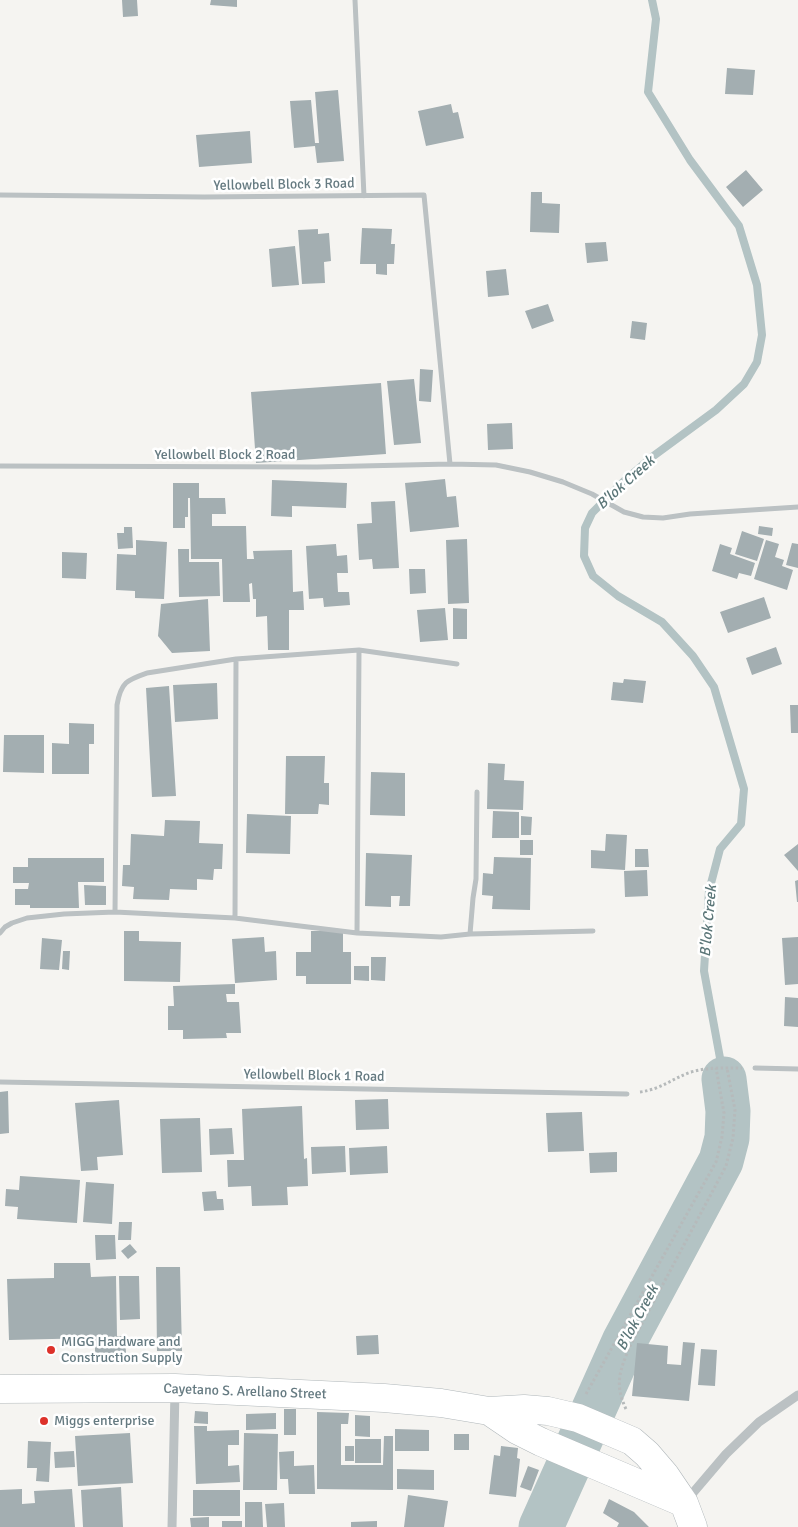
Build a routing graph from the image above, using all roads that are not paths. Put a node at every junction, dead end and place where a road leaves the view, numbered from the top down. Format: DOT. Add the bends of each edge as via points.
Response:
graph roads {
  1 [pos="355,0"];
  2 [pos="0,195"];
  3 [pos="364,196"];
  4 [pos="450,464"];
  5 [pos="0,466"];
  6 [pos="798,506"];
  7 [pos="359,650"];
  8 [pos="236,659"];
  9 [pos="457,664"];
  10 [pos="477,792"];
  11 [pos="115,912"];
  12 [pos="235,918"];
  13 [pos="593,931"];
  14 [pos="0,933"];
  15 [pos="357,933"];
  16 [pos="470,934"];
  17 [pos="755,1068"];
  18 [pos="798,1069"];
  19 [pos="0,1082"];
  20 [pos="627,1094"];
  21 [pos="0,1384"];
  22 [pos="175,1388"];
  23 [pos="0,1389"];
  24 [pos="798,1394"];
  25 [pos="489,1411"];
  26 [pos="688,1515"];
  27 [pos="172,1527"];
  1 -- 3 [label="street"];
  2 -- 3 [label="street, Yellowbell Block 3 Road"];
  3 -- 4 [label="street, Yellowbell Block 3 Road" via="424,195"];
  4 -- 5 [label="street, Yellowbell Block 2 Road"];
  4 -- 6 [label="street, Yellowbell Block 2 Road" via="496,465 530,472 563,482 624,512 643,517"];
  7 -- 8 [label="street"];
  7 -- 9 [label="street"];
  7 -- 15 [label="street"];
  8 -- 11 [label="street" via="148,673 134,678 120,692"];
  8 -- 12 [label="street"];
  10 -- 16 [label="street" via="476,879"];
  11 -- 12 [label="street"];
  11 -- 14 [label="street" via="27,918 12,923"];
  12 -- 15 [label="street"];
  13 -- 16 [label="street"];
  15 -- 16 [label="street"];
  17 -- 18 [label="street"];
  19 -- 20 [label="street, Yellowbell Block 1 Road"];
  21 -- 23 [label="street"];
  22 -- 23 [label="main road, Cayetano S. Arellano Street"];
  22 -- 25 [label="main road, Cayetano S. Arellano Street" via="384,1398"];
  22 -- 27 [label="street"];
  24 -- 26 [label="street" via="759,1422 726,1454"];
  25 -- 26 [label="main road, Cayetano S. Arellano Street" via="517,1430 612,1473"];
  25 -- 26 [label="main road, Cayetano S. Arellano Street" via="548,1411 576,1417 629,1440 666,1475"];
}
